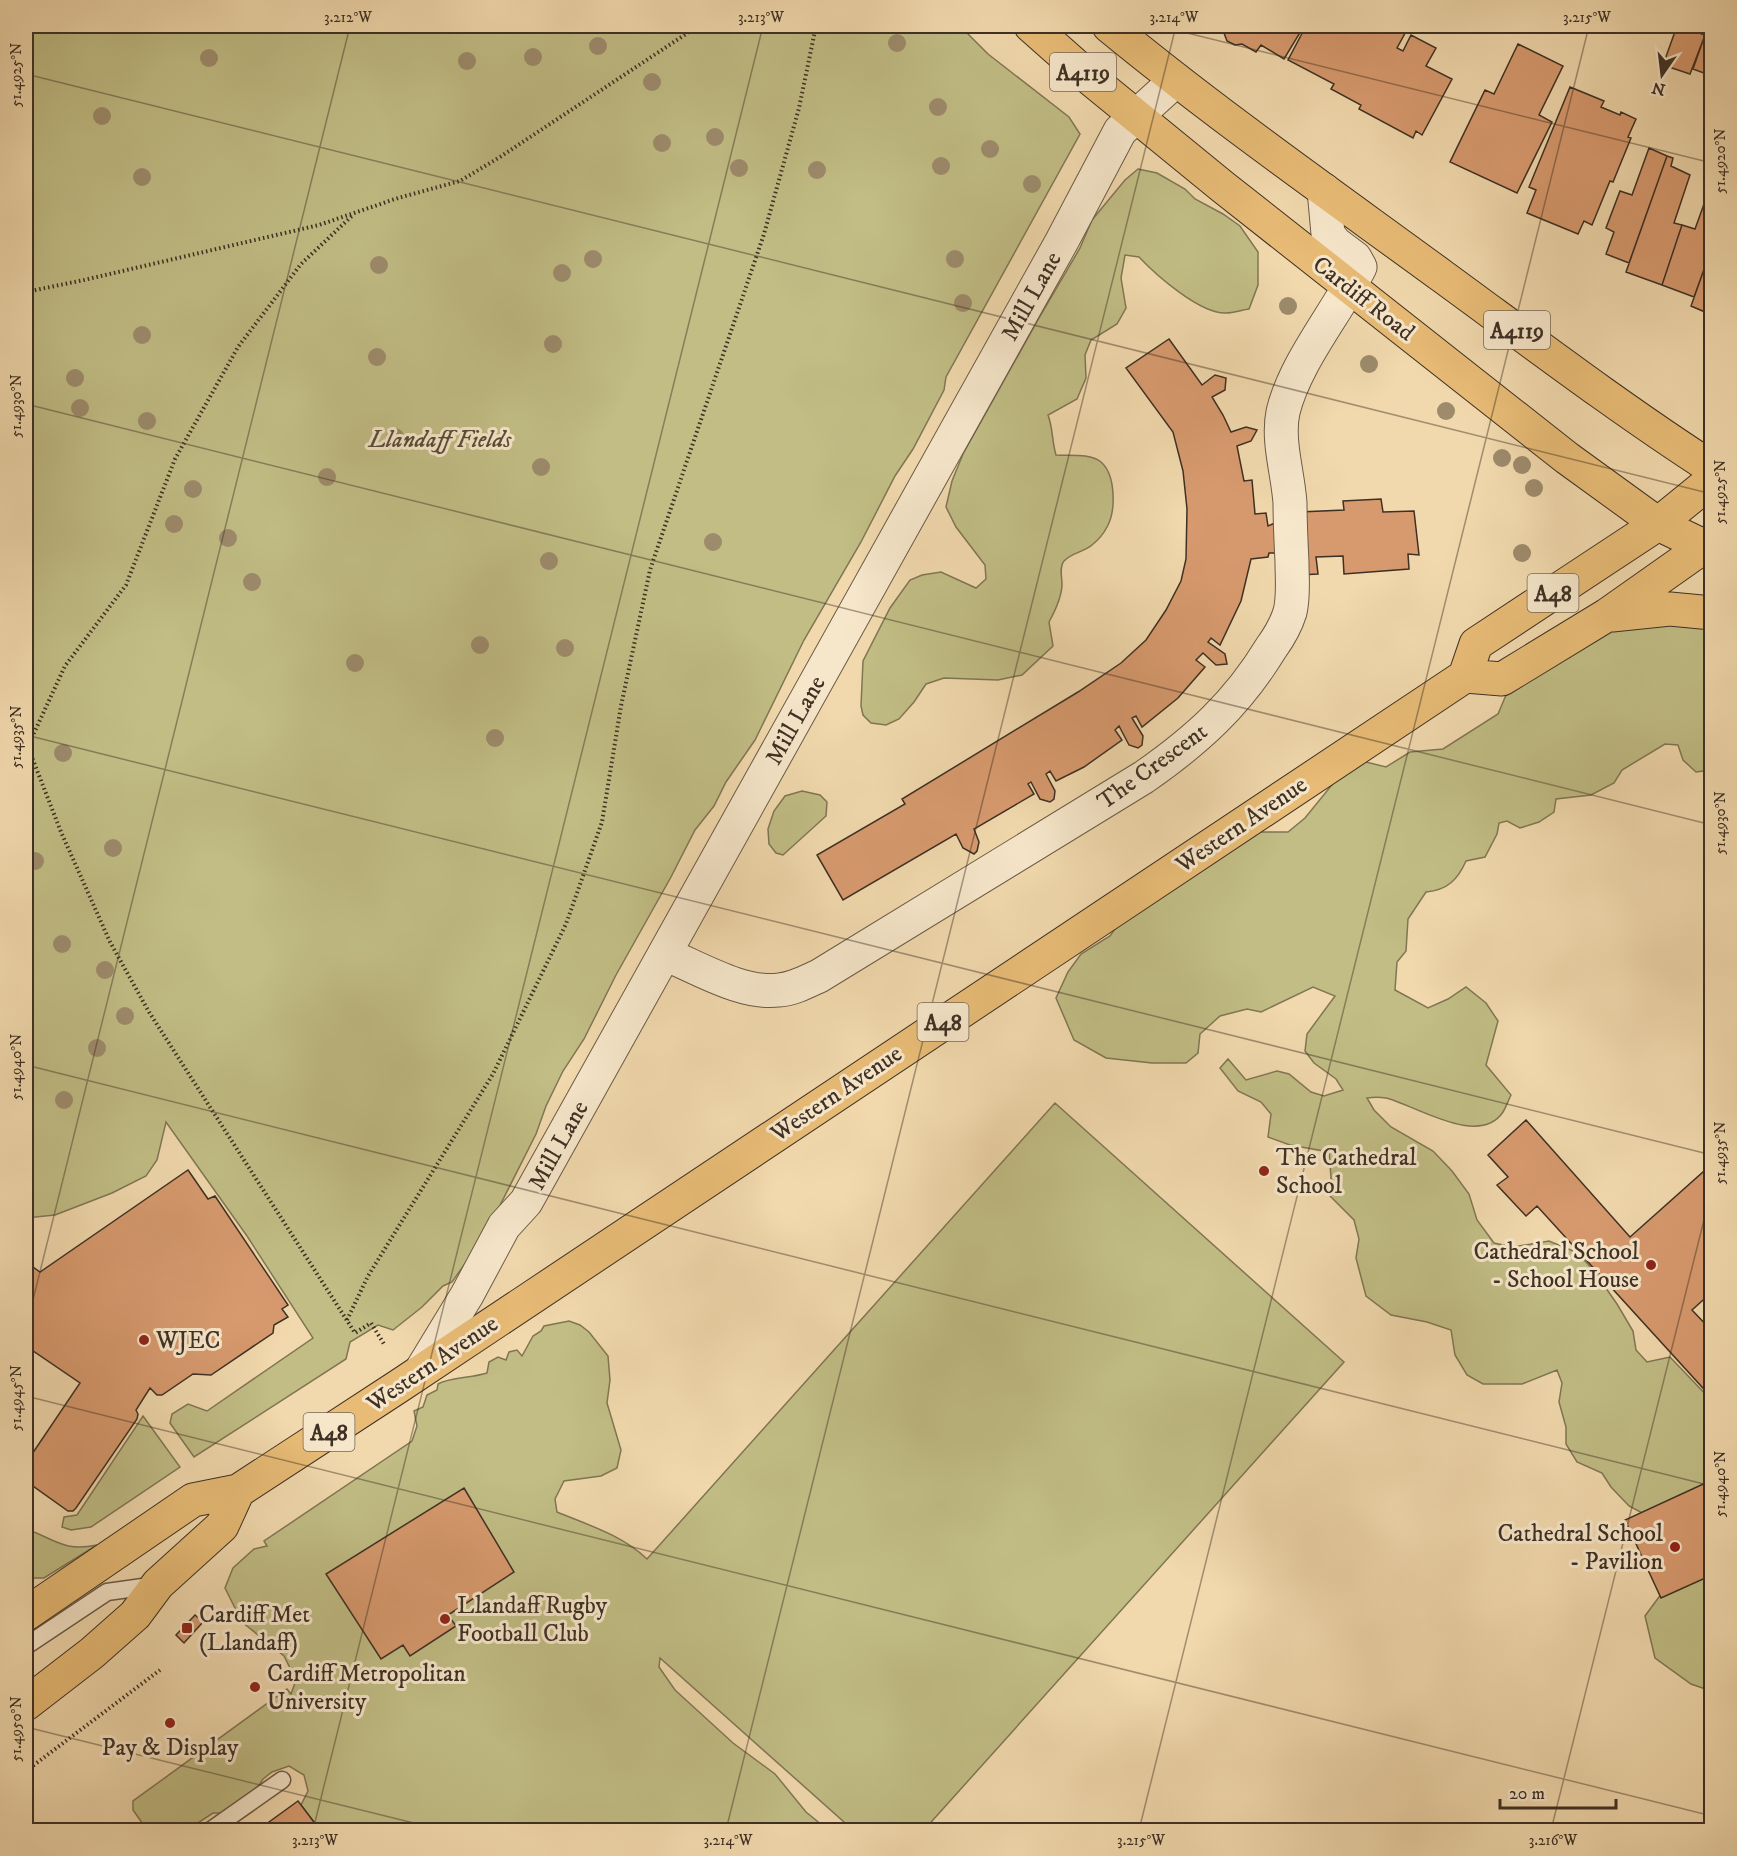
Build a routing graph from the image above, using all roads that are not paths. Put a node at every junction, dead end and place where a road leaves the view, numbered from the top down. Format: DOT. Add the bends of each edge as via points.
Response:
graph roads {
  1 [pos="1032,26"];
  2 [pos="1109,26"];
  3 [pos="1176,80"];
  4 [pos="1137,117"];
  5 [pos="1324,190"];
  6 [pos="1350,287"];
  7 [pos="1712,468"];
  8 [pos="1712,480"];
  9 [pos="1658,524"];
  10 [pos="1709,546"];
  11 [pos="1712,613"];
  12 [pos="1607,615"];
  13 [pos="1465,676"];
  14 [pos="665,954"];
  15 [pos="422,1369"];
  16 [pos="238,1491"];
  17 [pos="158,1584"];
  18 [pos="26,1593"];
  19 [pos="57,1593"];
  20 [pos="26,1614"];
  21 [pos="26,1646"];
  22 [pos="26,1704"];
  23 [pos="282,1780"];
  24 [pos="211,1830"];
  1 -- 4 [label="main road, Cardiff Road / A4119"];
  2 -- 3 [label="main road, A4119"];
  3 -- 4 [label="street, Mill Lane"];
  3 -- 5 [label="main road, A4119"];
  4 -- 6 [label="main road, Cardiff Road / A4119"];
  4 -- 14 [label="street, Mill Lane" via="1119,131 1062,241"];
  5 -- 6 [label="street, The Crescent" via="1328,234 1360,267"];
  5 -- 7 [label="main road, A4119"];
  6 -- 9 [label="main road, Cardiff Road / A4119" via="1567,458"];
  6 -- 14 [label="street, The Crescent" via="1301,368 1283,413 1281,433 1289,492 1293,581 1290,611 1261,665 1208,726 1144,777 819,976 798,985 756,991"];
  8 -- 9 [label="main road, A48"];
  9 -- 10 [label="main road, Cardiff Road / A4119"];
  9 -- 13 [label="main road, A48" via="1476,644"];
  10 -- 12 [label="main road, A48"];
  11 -- 12 [label="main road" via="1670,609"];
  12 -- 13 [label="main road, A48" via="1502,679"];
  13 -- 15 [label="main road, Western Avenue / A48"];
  14 -- 15 [label="street, Mill Lane" via="526,1202 504,1226"];
  15 -- 16 [label="main road, Western Avenue / A48"];
  16 -- 17 [label="main road" via="222,1526"];
  16 -- 19 [label="main road, Western Avenue / A48" via="193,1500"];
  17 -- 21 [label="lane" via="107,1592"];
  17 -- 22 [label="main road" via="135,1615"];
  18 -- 19 [label="lane"];
  19 -- 20 [label="main road, Western Avenue / A48"];
  23 -- 24 [label="lane"];
}
